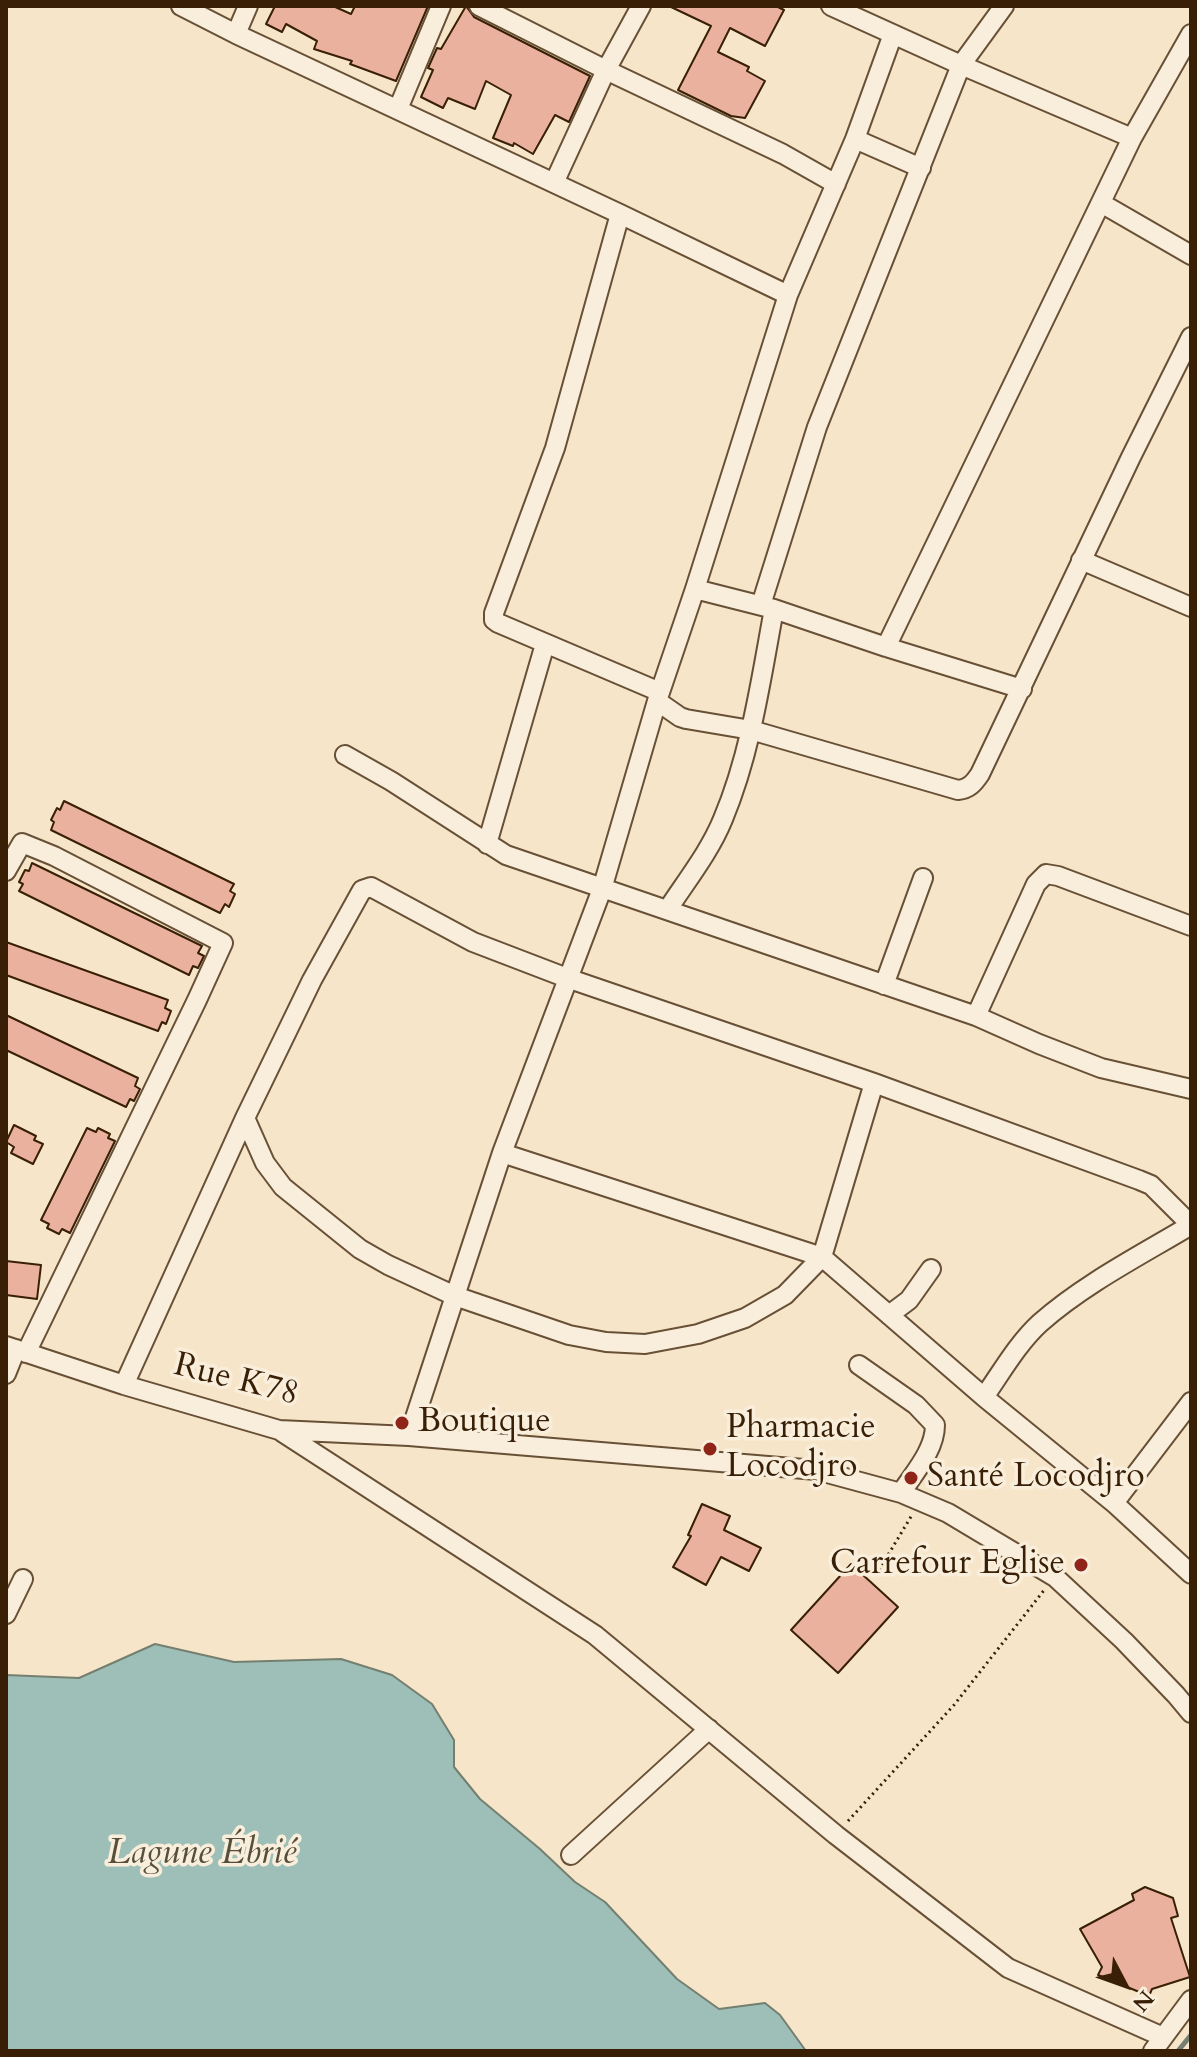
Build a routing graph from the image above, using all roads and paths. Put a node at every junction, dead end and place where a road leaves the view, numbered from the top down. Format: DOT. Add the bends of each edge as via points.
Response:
graph roads {
  1 [pos="181,6"];
  2 [pos="248,6"];
  3 [pos="441,6"];
  4 [pos="479,6"];
  5 [pos="641,6"];
  6 [pos="831,6"];
  7 [pos="1004,6"];
  8 [pos="866,14"];
  9 [pos="236,34"];
  10 [pos="893,34"];
  11 [pos="1191,34"];
  12 [pos="961,65"];
  13 [pos="606,70"];
  14 [pos="398,109"];
  15 [pos="1132,138"];
  16 [pos="855,139"];
  17 [pos="921,168"];
  18 [pos="554,183"];
  19 [pos="836,184"];
  20 [pos="1101,203"];
  21 [pos="620,214"];
  22 [pos="1191,255"];
  23 [pos="788,295"];
  24 [pos="1191,337"];
  25 [pos="1186,358"];
  26 [pos="1081,560"];
  27 [pos="695,589"];
  28 [pos="768,607"];
  29 [pos="1191,607"];
  30 [pos="545,644"];
  31 [pos="886,647"];
  32 [pos="1022,689"];
  33 [pos="659,696"];
  34 [pos="751,730"];
  35 [pos="345,755"];
  36 [pos="487,844"];
  37 [pos="6,871"];
  38 [pos="923,878"];
  39 [pos="602,889"];
  40 [pos="668,909"];
  41 [pos="1191,926"];
  42 [pos="567,978"];
  43 [pos="884,985"];
  44 [pos="976,1016"];
  45 [pos="874,1083"];
  46 [pos="1191,1089"];
  47 [pos="245,1118"];
  48 [pos="502,1153"];
  49 [pos="822,1257"];
  50 [pos="931,1269"];
  51 [pos="455,1296"];
  52 [pos="889,1315"];
  53 [pos="16,1350"];
  54 [pos="859,1365"];
  55 [pos="6,1374"];
  56 [pos="124,1385"];
  57 [pos="984,1397"];
  58 [pos="1191,1402"];
  59 [pos="279,1430"];
  60 [pos="409,1436"];
  61 [pos="901,1493"];
  62 [pos="920,1501"];
  63 [pos="1114,1503"];
  64 [pos="879,1570"];
  65 [pos="1191,1574"];
  66 [pos="1055,1577"];
  67 [pos="23,1579"];
  68 [pos="6,1614"];
  69 [pos="1191,1713"];
  70 [pos="709,1729"];
  71 [pos="836,1835"];
  72 [pos="571,1855"];
  73 [pos="1191,2000"];
  74 [pos="1158,2044"];
  1 -- 9 [label="street"];
  2 -- 9 [label="street"];
  3 -- 14 [label="street"];
  4 -- 13 [label="street"];
  5 -- 13 [label="street"];
  6 -- 8 [label="street"];
  7 -- 12 [label="street"];
  8 -- 10 [label="street"];
  9 -- 14 [label="street"];
  10 -- 12 [label="street"];
  10 -- 16 [label="street"];
  11 -- 15 [label="street"];
  12 -- 15 [label="street"];
  12 -- 17 [label="street"];
  13 -- 18 [label="street"];
  13 -- 19 [label="street"];
  14 -- 18 [label="street"];
  15 -- 20 [label="street"];
  16 -- 17 [label="street"];
  16 -- 19 [label="street"];
  17 -- 28 [label="street" via="817,427"];
  18 -- 21 [label="street"];
  19 -- 23 [label="street"];
  20 -- 22 [label="street"];
  20 -- 31 [label="street"];
  21 -- 23 [label="street"];
  21 -- 30 [label="street" via="555,448 494,613 498,623"];
  23 -- 27 [label="street"];
  24 -- 25 [label="street"];
  25 -- 26 [label="street"];
  26 -- 29 [label="street"];
  26 -- 32 [label="street"];
  27 -- 28 [label="street"];
  27 -- 33 [label="street"];
  28 -- 31 [label="street"];
  28 -- 34 [label="street"];
  30 -- 33 [label="street"];
  30 -- 36 [label="street"];
  31 -- 32 [label="street"];
  32 -- 34 [label="street" via="980,774 966,789"];
  33 -- 34 [label="street" via="680,717"];
  33 -- 39 [label="street"];
  34 -- 40 [label="street" via="722,822"];
  35 -- 36 [label="street"];
  36 -- 39 [label="street"];
  37 -- 53 [label="street" via="22,843 223,943"];
  38 -- 43 [label="street"];
  39 -- 40 [label="street"];
  39 -- 42 [label="street"];
  40 -- 43 [label="street"];
  41 -- 44 [label="street" via="1046,874 1036,884"];
  42 -- 45 [label="street"];
  42 -- 47 [label="street" via="473,942 366,888 312,980"];
  42 -- 48 [label="street"];
  43 -- 44 [label="street"];
  44 -- 46 [label="street" via="1101,1068"];
  45 -- 49 [label="street"];
  45 -- 57 [label="street" via="1151,1185 1191,1225 1096,1282 1039,1324"];
  47 -- 51 [label="street" via="265,1163 294,1197 360,1249"];
  47 -- 56 [label="street"];
  48 -- 49 [label="street"];
  48 -- 51 [label="street"];
  49 -- 51 [label="street" via="785,1295 745,1318 645,1344 569,1335"];
  49 -- 52 [label="street"];
  50 -- 52 [label="street" via="909,1300"];
  51 -- 60 [label="street"];
  52 -- 57 [label="street"];
  53 -- 55 [label="street"];
  53 -- 56 [label="street, Rue K78"];
  54 -- 61 [label="street" via="935,1425 926,1454"];
  56 -- 59 [label="street, Rue K78"];
  57 -- 63 [label="street"];
  58 -- 63 [label="street"];
  59 -- 60 [label="street, Rue K78"];
  59 -- 70 [label="street" via="595,1635"];
  60 -- 61 [label="street, Rue K78" via="816,1470"];
  61 -- 62 [label="street, Rue K78"];
  62 -- 64 [label="path"];
  62 -- 66 [label="street, Rue K78"];
  63 -- 65 [label="street"];
  66 -- 69 [label="street, Rue K78"];
  66 -- 71 [label="path" via="954,1705"];
  67 -- 68 [label="street"];
  70 -- 71 [label="street"];
  70 -- 72 [label="street"];
  71 -- 74 [label="street" via="1008,1968"];
  73 -- 74 [label="street"];
}
